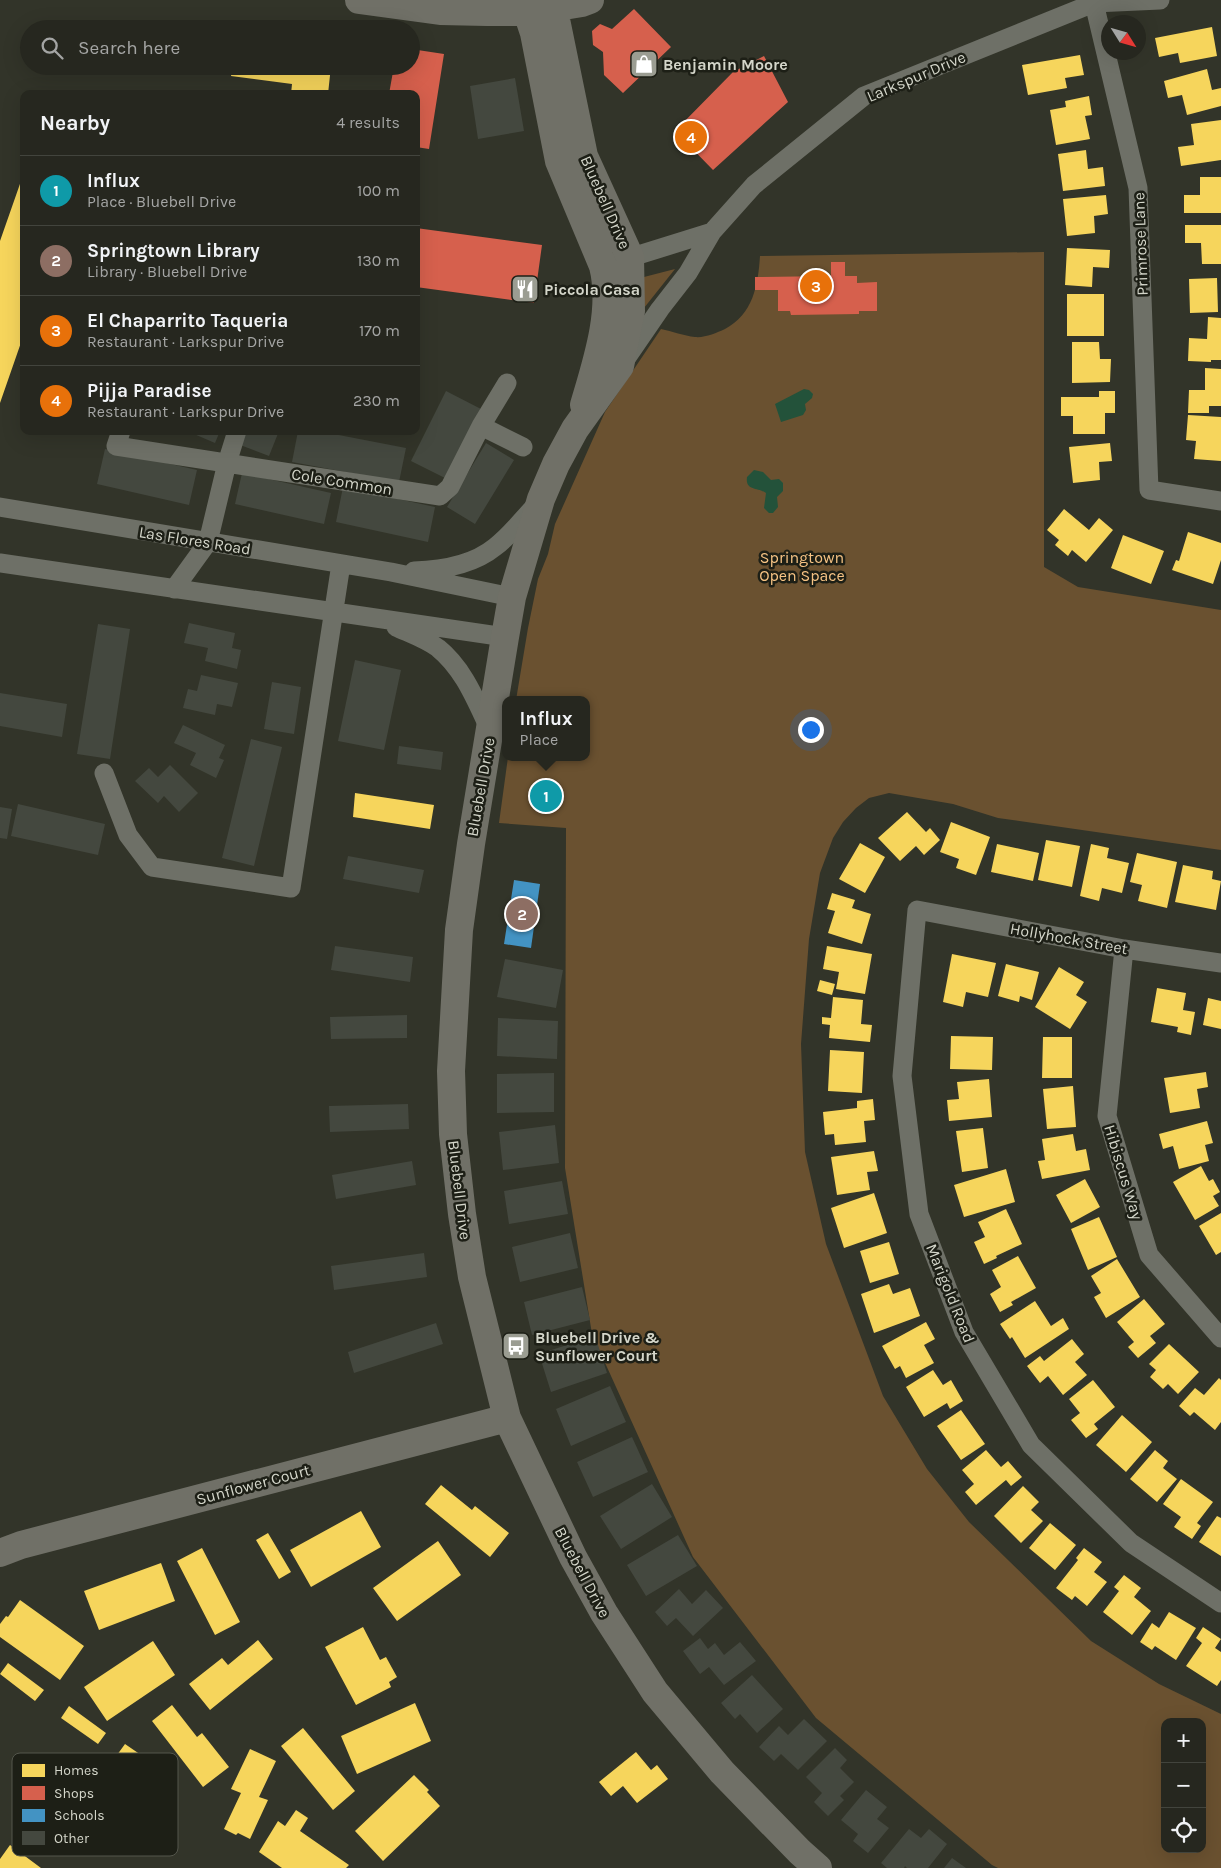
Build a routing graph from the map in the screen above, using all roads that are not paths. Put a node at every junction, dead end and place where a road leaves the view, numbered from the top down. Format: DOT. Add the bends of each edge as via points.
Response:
graph roads {
  1 [pos="359,0"];
  2 [pos="590,0"];
  3 [pos="1160,0"];
  4 [pos="1094,2"];
  5 [pos="539,5"];
  6 [pos="712,232"];
  7 [pos="630,257"];
  8 [pos="603,266"];
  9 [pos="620,366"];
  10 [pos="507,383"];
  11 [pos="579,423"];
  12 [pos="481,426"];
  13 [pos="236,435"];
  14 [pos="119,438"];
  15 [pos="523,447"];
  16 [pos="227,463"];
  17 [pos="541,499"];
  18 [pos="1221,501"];
  19 [pos="0,507"];
  20 [pos="208,542"];
  21 [pos="0,563"];
  22 [pos="341,564"];
  23 [pos="391,572"];
  24 [pos="174,589"];
  25 [pos="512,598"];
  26 [pos="333,612"];
  27 [pos="378,619"];
  28 [pos="505,637"];
  29 [pos="490,730"];
  30 [pos="104,773"];
  31 [pos="917,910"];
  32 [pos="1124,949"];
  33 [pos="1221,964"];
  34 [pos="1221,1338"];
  35 [pos="507,1418"];
  36 [pos="0,1552"];
  37 [pos="1221,1603"];
  38 [pos="818,1868"];
  1 -- 5 [label="street" via="440,11"];
  2 -- 5 [label="street"];
  3 -- 4 [label="street, Larkspur Drive"];
  4 -- 6 [label="street, Larkspur Drive" via="864,96 754,185"];
  4 -- 18 [label="street, Primrose Lane" via="1138,188 1149,490"];
  5 -- 7 [label="street, Bluebell Drive" via="584,156"];
  5 -- 8 [label="street, Bluebell Drive" via="534,33 559,161"];
  6 -- 7 [label="street"];
  6 -- 9 [label="street, Larkspur Drive" via="688,273"];
  7 -- 8 [label="street"];
  7 -- 9 [label="street, Bluebell Drive" via="631,311"];
  8 -- 11 [label="street, Bluebell Drive" via="608,284 602,346"];
  9 -- 11 [label="street, Bluebell Drive"];
  10 -- 12 [label="street"];
  11 -- 17 [label="street, Bluebell Drive"];
  12 -- 15 [label="street"];
  12 -- 16 [label="street, Cole Common" via="450,487 440,496"];
  13 -- 16 [label="street"];
  14 -- 16 [label="street, Cole Common"];
  16 -- 20 [label="street"];
  17 -- 23 [label="street, Las Flores Road" via="495,548 473,560 426,571"];
  17 -- 25 [label="street, Bluebell Drive"];
  19 -- 20 [label="street, Las Flores Road"];
  20 -- 22 [label="street, Las Flores Road"];
  20 -- 24 [label="street"];
  21 -- 24 [label="street"];
  22 -- 23 [label="street, Las Flores Road"];
  22 -- 26 [label="street"];
  23 -- 25 [label="street, Las Flores Road"];
  24 -- 26 [label="street"];
  25 -- 28 [label="street, Bluebell Drive"];
  26 -- 27 [label="street"];
  26 -- 30 [label="street" via="291,888 152,867 128,835"];
  27 -- 28 [label="street"];
  27 -- 29 [label="street" via="436,647 450,659 467,684"];
  28 -- 29 [label="street, Bluebell Drive"];
  29 -- 35 [label="street, Bluebell Drive" via="459,930 451,1071 453,1134 463,1223 472,1277"];
  31 -- 32 [label="street, Hollyhock Street"];
  31 -- 37 [label="street, Marigold Road" via="902,1076 919,1214 964,1332 1031,1445 1131,1543"];
  32 -- 33 [label="street, Hollyhock Street"];
  32 -- 34 [label="street, Hibiscus Way" via="1108,1116 1150,1255"];
  35 -- 36 [label="street, Sunflower Court"];
  35 -- 38 [label="street, Bluebell Drive" via="582,1573 655,1692 739,1792"];
}
